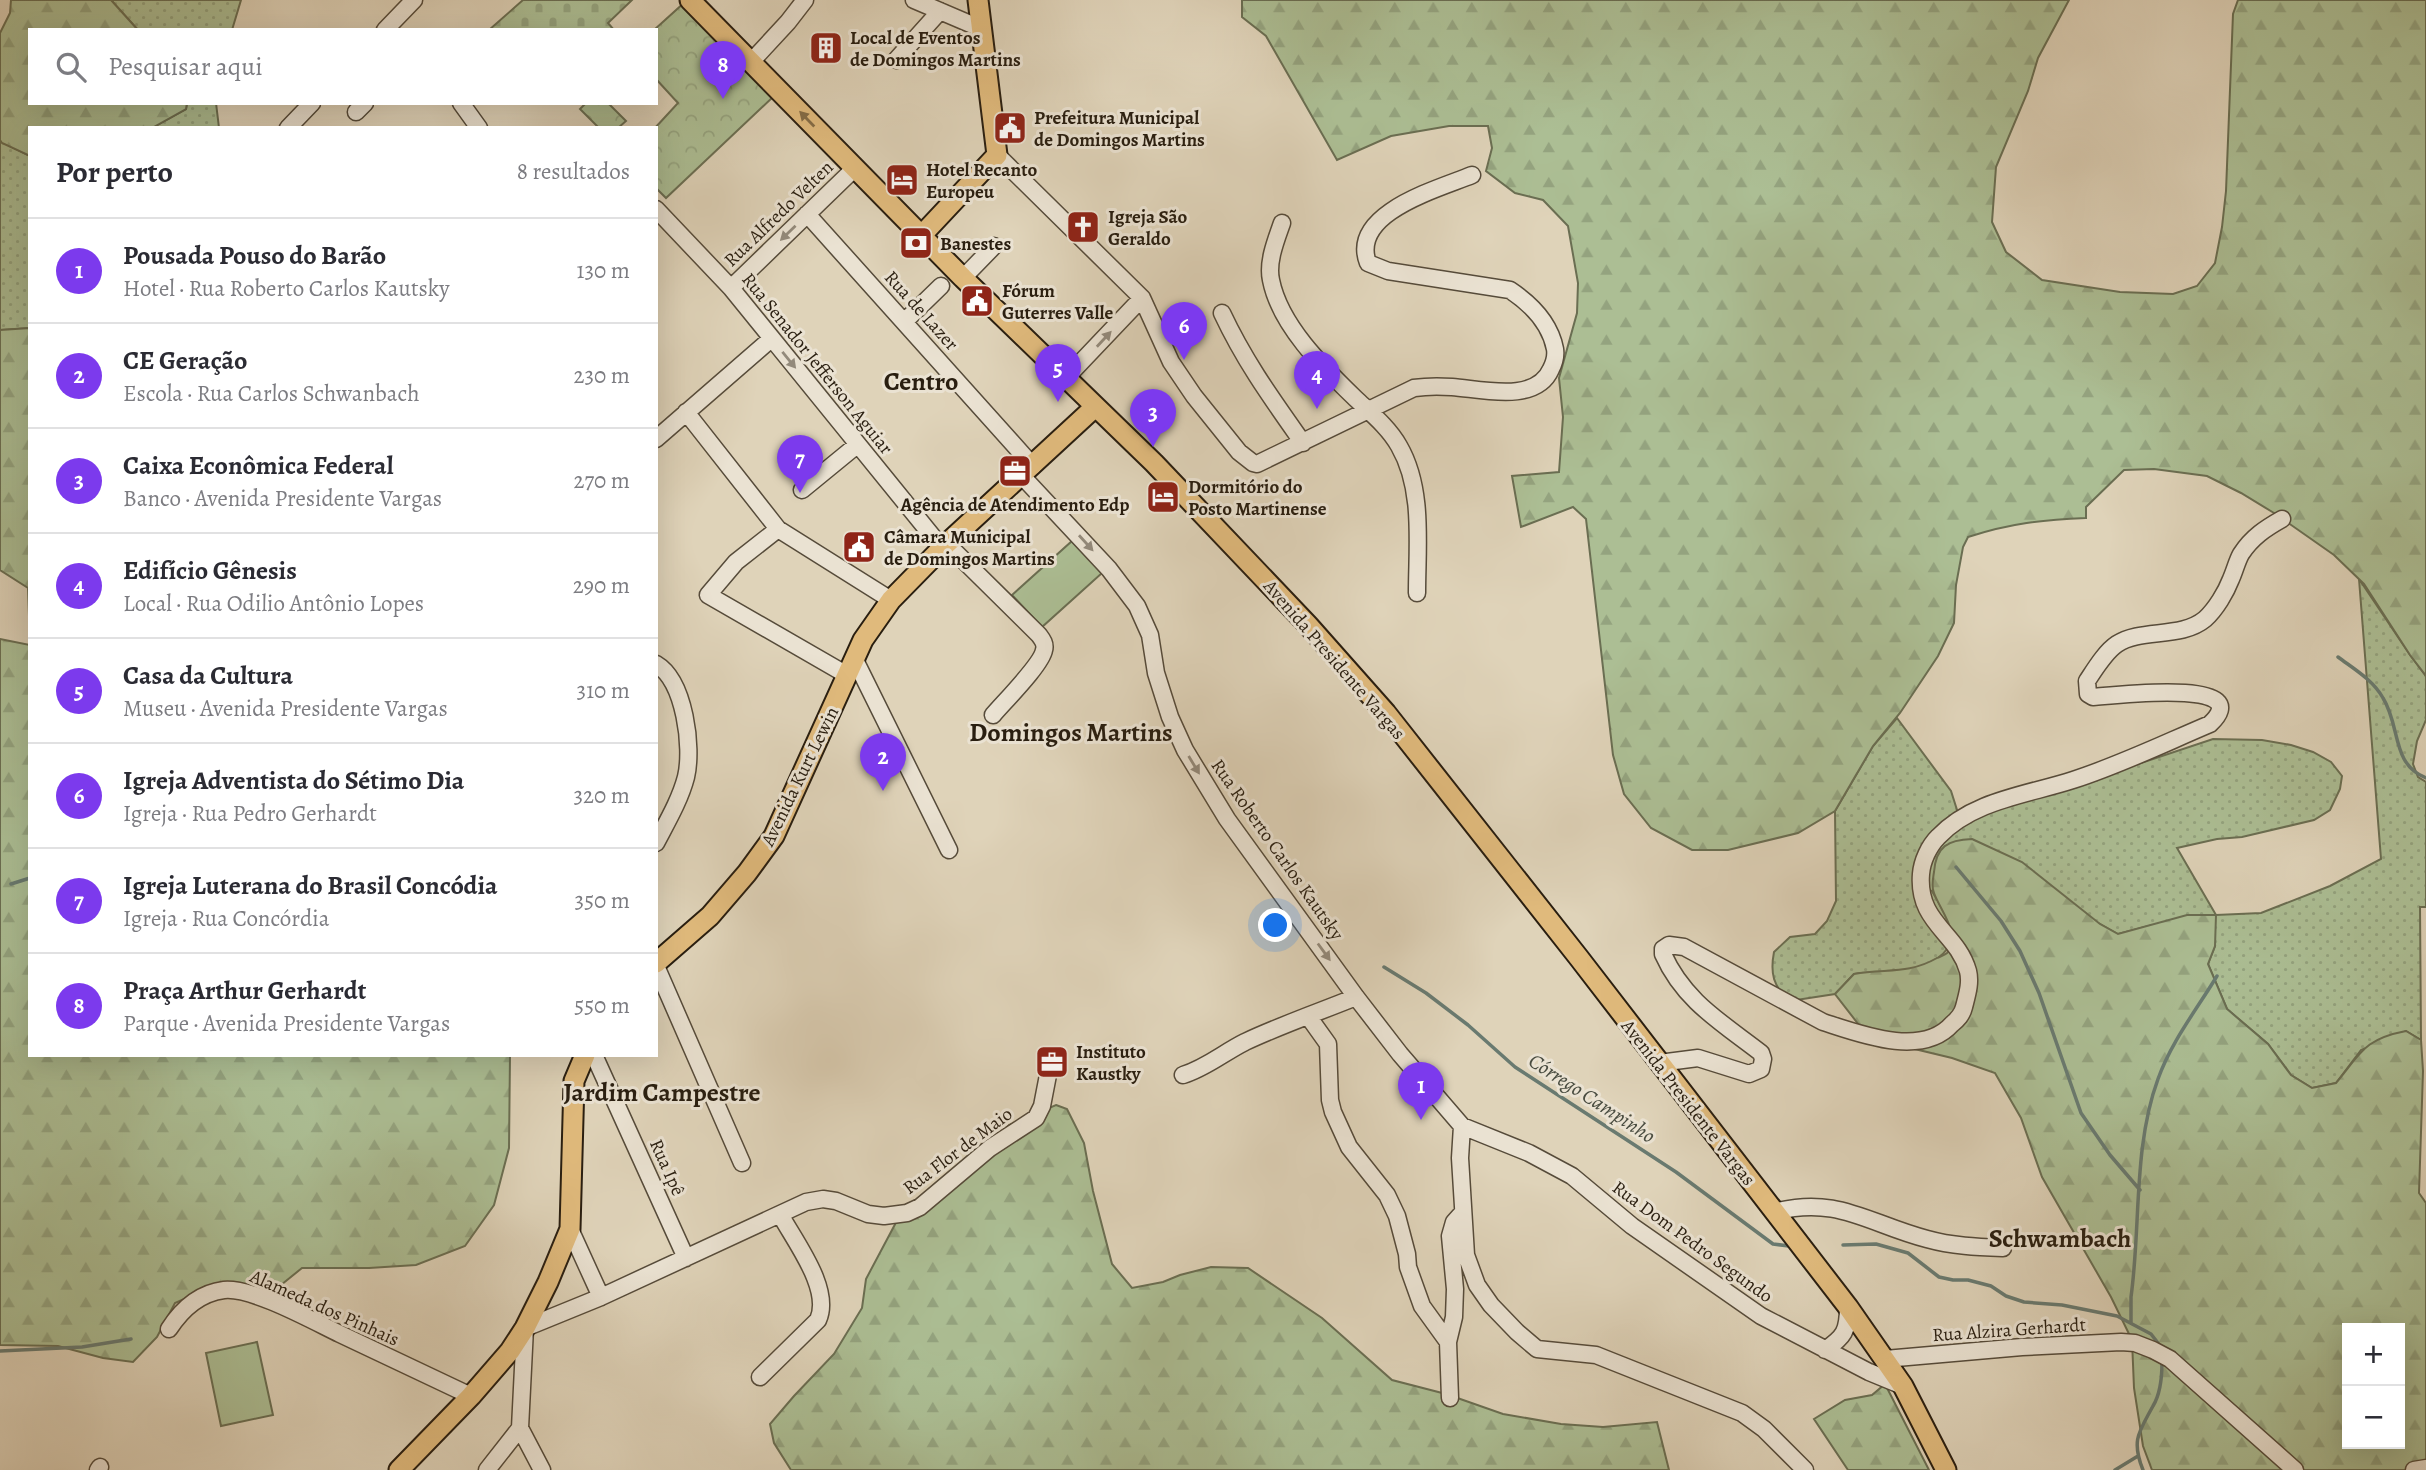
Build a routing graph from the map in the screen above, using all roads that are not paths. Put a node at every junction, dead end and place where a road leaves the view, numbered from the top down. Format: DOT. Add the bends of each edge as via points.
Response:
graph roads {
  1 [pos="414,0"];
  2 [pos="690,0"];
  3 [pos="805,0"];
  4 [pos="914,0"];
  5 [pos="978,0"];
  6 [pos="940,11"];
  7 [pos="403,22"];
  8 [pos="982,29"];
  9 [pos="896,60"];
  10 [pos="751,62"];
  11 [pos="310,105"];
  12 [pos="462,105"];
  13 [pos="290,126"];
  14 [pos="478,126"];
  15 [pos="997,155"];
  16 [pos="855,168"];
  17 [pos="1472,175"];
  18 [pos="807,214"];
  19 [pos="659,217"];
  20 [pos="1282,223"];
  21 [pos="921,236"];
  22 [pos="994,246"];
  23 [pos="963,278"];
  24 [pos="941,286"];
  25 [pos="731,288"];
  26 [pos="1142,298"];
  27 [pos="1222,313"];
  28 [pos="904,322"];
  29 [pos="771,339"];
  30 [pos="1065,379"];
  31 [pos="1095,407"];
  32 [pos="1367,410"];
  33 [pos="686,412"];
  34 [pos="658,437"];
  35 [pos="1303,443"];
  36 [pos="858,445"];
  37 [pos="1027,471"];
  38 [pos="802,490"];
  39 [pos="2282,519"];
  40 [pos="778,529"];
  41 [pos="945,546"];
  42 [pos="1417,593"];
  43 [pos="891,600"];
  44 [pos="658,666"];
  45 [pos="850,667"];
  46 [pos="993,715"];
  47 [pos="658,839"];
  48 [pos="949,850"];
  49 [pos="658,962"];
  50 [pos="658,969"];
  51 [pos="1356,997"];
  52 [pos="1308,1016"];
  53 [pos="573,1057"];
  54 [pos="584,1057"];
  55 [pos="595,1057"];
  56 [pos="1659,1063"];
  57 [pos="1048,1075"];
  58 [pos="1183,1075"];
  59 [pos="574,1082"];
  60 [pos="1462,1126"];
  61 [pos="742,1163"];
  62 [pos="1463,1212"];
  63 [pos="1774,1212"];
  64 [pos="780,1214"];
  65 [pos="570,1229"];
  66 [pos="2003,1248"];
  67 [pos="686,1258"];
  68 [pos="601,1297"];
  69 [pos="1848,1307"];
  70 [pos="525,1328"];
  71 [pos="169,1329"];
  72 [pos="1448,1342"];
  73 [pos="1825,1350"];
  74 [pos="1885,1359"];
  75 [pos="760,1377"];
  76 [pos="1903,1386"];
  77 [pos="471,1396"];
  78 [pos="1450,1398"];
  79 [pos="520,1428"];
  80 [pos="537,1467"];
  81 [pos="2426,1468"];
  82 [pos="399,1470"];
  83 [pos="487,1470"];
  84 [pos="1805,1470"];
  85 [pos="1946,1470"];
  86 [pos="2295,1470"];
  87 [pos="2414,1470"];
  1 -- 7 [label="street"];
  2 -- 10 [label="main road, Avenida Presidente Vargas"];
  3 -- 10 [label="street"];
  4 -- 6 [label="street"];
  5 -- 8 [label="main road"];
  6 -- 8 [label="street"];
  6 -- 9 [label="street"];
  8 -- 15 [label="main road"];
  16 -- 10 [label="main road, Avenida Presidente Vargas, one-way"];
  11 -- 13 [label="street"];
  12 -- 14 [label="street"];
  15 -- 21 [label="main road"];
  15 -- 26 [label="street"];
  16 -- 18 [label="street, Rua Alfredo Velten"];
  16 -- 21 [label="main road, Avenida Presidente Vargas"];
  17 -- 32 [label="street" via="1390,211 1367,237 1364,254 1368,263 1388,271 1510,290 1538,314 1551,334 1556,353 1552,368 1534,388 1485,391 1427,386"];
  18 -- 25 [label="street, Rua Alfredo Velten, one-way"];
  18 -- 28 [label="street, Rua de Lazer"];
  19 -- 25 [label="street, Rua Senador Jefferson Aguiar"];
  20 -- 32 [label="street" via="1270,267 1276,298 1307,350"];
  21 -- 23 [label="main road, Avenida Presidente Vargas"];
  22 -- 23 [label="street"];
  23 -- 30 [label="main road, Avenida Presidente Vargas"];
  24 -- 28 [label="street"];
  25 -- 29 [label="street, Rua Senador Jefferson Aguiar"];
  30 -- 26 [label="street, one-way"];
  26 -- 35 [label="street" via="1171,362 1239,452 1252,463 1262,462"];
  27 -- 35 [label="street" via="1257,379"];
  28 -- 37 [label="street, Rua de Lazer"];
  29 -- 33 [label="street"];
  29 -- 36 [label="street, Rua Senador Jefferson Aguiar, one-way"];
  30 -- 31 [label="main road, Avenida Presidente Vargas"];
  31 -- 37 [label="main road, Avenida Kurt Lewin"];
  31 -- 56 [label="main road, Avenida Presidente Vargas" via="1237,550 1385,713"];
  32 -- 35 [label="street"];
  32 -- 42 [label="street" via="1390,432 1408,468 1417,508"];
  33 -- 34 [label="street"];
  33 -- 40 [label="street"];
  36 -- 38 [label="street"];
  36 -- 41 [label="street, Rua Senador Jefferson Aguiar"];
  37 -- 41 [label="main road, Avenida Kurt Lewin"];
  37 -- 51 [label="street, Rua Roberto Carlos Kautsky, one-way" via="1138,606 1170,717 1185,750 1227,819"];
  39 -- 56 [label="street" via="2252,539 2231,581 2203,621 2186,629 2122,641 2087,681 2088,694 2093,697 2172,691 2212,697 2219,705 2218,717 2073,780 1969,813 1938,837 1921,863 1921,897 1962,957 1969,987 1962,1013 1944,1034 1923,1042 1904,1042 1841,1028 1684,947 1669,945 1663,954 1681,987 1760,1053 1763,1064 1749,1074 1698,1058"];
  40 -- 43 [label="street"];
  40 -- 45 [label="street" via="736,562 708,594"];
  41 -- 43 [label="main road, Avenida Kurt Lewin"];
  41 -- 46 [label="street, Rua Senador Jefferson Aguiar" via="1044,644 1037,663"];
  43 -- 45 [label="main road, Avenida Kurt Lewin"];
  44 -- 47 [label="street" via="680,699 688,743 683,788"];
  45 -- 48 [label="street"];
  45 -- 49 [label="main road, Avenida Kurt Lewin" via="774,836 710,916"];
  50 -- 61 [label="street"];
  51 -- 52 [label="street"];
  51 -- 60 [label="street, Rua Roberto Carlos Kautsky"];
  52 -- 58 [label="street"];
  52 -- 72 [label="street" via="1328,1044 1332,1112 1349,1147 1387,1195 1422,1306"];
  53 -- 59 [label="street"];
  54 -- 59 [label="main road"];
  55 -- 67 [label="street, Rua Ipê"];
  56 -- 63 [label="main road, Avenida Presidente Vargas"];
  57 -- 64 [label="street, Rua Flor de Maio" via="1036,1118 990,1148 913,1210 868,1214 823,1199"];
  59 -- 65 [label="main road"];
  60 -- 62 [label="street"];
  60 -- 73 [label="street, Rua Dom Pedro Segundo" via="1572,1176 1705,1279"];
  62 -- 72 [label="street" via="1450,1236 1455,1289"];
  62 -- 84 [label="street" via="1466,1255 1476,1285 1532,1347 1595,1355 1731,1408 1763,1429"];
  63 -- 66 [label="street" via="1802,1205 1831,1206 1933,1241"];
  63 -- 69 [label="main road, Avenida Presidente Vargas"];
  64 -- 67 [label="street, Rua Flor de Maio"];
  64 -- 75 [label="street" via="820,1286 822,1311"];
  65 -- 68 [label="street"];
  65 -- 70 [label="main road"];
  67 -- 68 [label="street, Rua Flor de Maio"];
  68 -- 70 [label="street, Rua Flor de Maio"];
  69 -- 73 [label="street" via="1848,1327"];
  69 -- 74 [label="main road, Avenida Presidente Vargas"];
  70 -- 77 [label="main road"];
  70 -- 79 [label="street"];
  71 -- 77 [label="street, Alameda dos Pinhais" via="198,1299 222,1290 244,1292"];
  72 -- 78 [label="street"];
  73 -- 76 [label="street, Rua Dom Pedro Segundo"];
  74 -- 76 [label="main road, Avenida Presidente Vargas"];
  74 -- 86 [label="street, Rua Alzira Gerhardt" via="2135,1343 2170,1359"];
  76 -- 85 [label="main road, Avenida Presidente Vargas"];
  77 -- 82 [label="main road"];
  79 -- 80 [label="street"];
  79 -- 83 [label="street"];
  81 -- 87 [label="street"];
}
